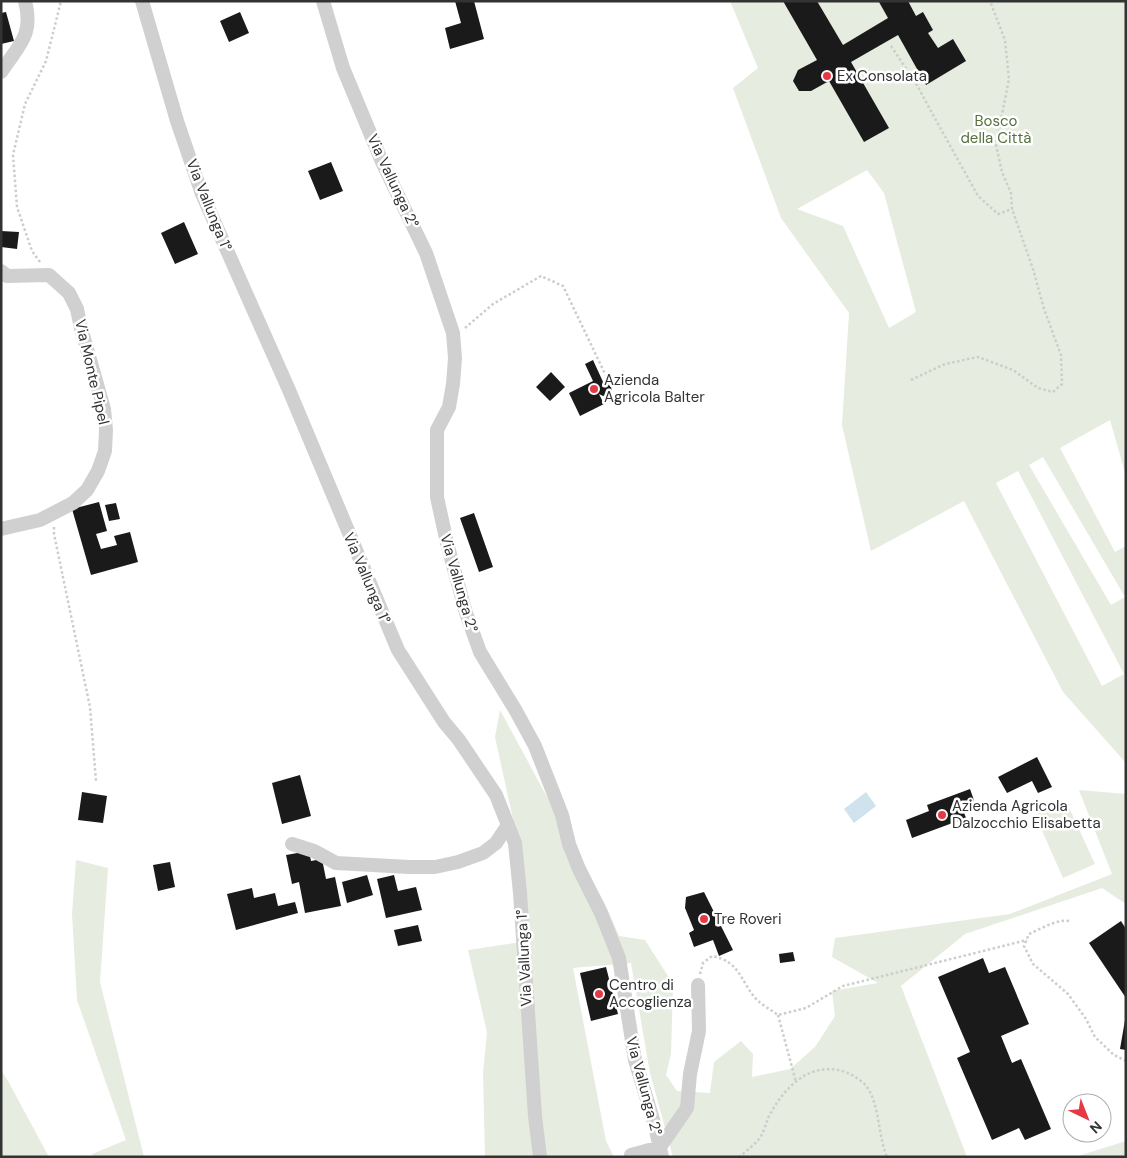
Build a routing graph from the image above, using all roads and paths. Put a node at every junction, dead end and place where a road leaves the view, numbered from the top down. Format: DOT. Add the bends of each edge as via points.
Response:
graph roads {
  1 [pos="25,1"];
  2 [pos="61,1"];
  3 [pos="142,1"];
  4 [pos="323,1"];
  5 [pos="990,1"];
  6 [pos="891,46"];
  7 [pos="1,72"];
  8 [pos="1012,209"];
  9 [pos="1,272"];
  10 [pos="49,275"];
  11 [pos="465,334"];
  12 [pos="608,380"];
  13 [pos="911,380"];
  14 [pos="54,513"];
  15 [pos="1,529"];
  16 [pos="96,781"];
  17 [pos="508,825"];
  18 [pos="292,844"];
  19 [pos="1069,921"];
  20 [pos="1027,940"];
  21 [pos="698,986"];
  22 [pos="778,1015"];
  23 [pos="1126,1061"];
  24 [pos="796,1082"];
  25 [pos="661,1152"];
  26 [pos="631,1155"];
  27 [pos="540,1157"];
  28 [pos="739,1157"];
  29 [pos="887,1157"];
  1 -- 7 [label="street" via="28,14 26,36"];
  2 -- 10 [label="path" via="46,61 25,104 13,155 17,207 32,251"];
  3 -- 17 [label="street, Via Vallunga 1°" via="202,194 398,650 496,795"];
  4 -- 25 [label="street, Via Vallunga 2°" via="343,68 383,164 426,253 453,333 453,384 449,407 437,430 437,497 466,613 480,652 535,746 562,815 569,844 618,958 635,1060"];
  5 -- 8 [label="path" via="1005,40 1009,79 996,145 1011,193"];
  6 -- 8 [label="path" via="917,84 978,196 998,214"];
  8 -- 13 [label="path" via="1061,354 1062,384 1053,392 1038,388 1013,370 978,357 945,364"];
  9 -- 10 [label="street" via="7,276"];
  10 -- 14 [label="street, Via Monte Pipel" via="69,293 78,309 104,409 106,430 104,451 90,484 73,503"];
  11 -- 12 [label="path" via="465,326 493,304 541,276 563,286"];
  14 -- 15 [label="street, Via Monte Pipel" via="40,520"];
  14 -- 16 [label="path" via="54,534 90,707"];
  17 -- 18 [label="street" via="496,843 483,853 435,867 336,863"];
  17 -- 27 [label="street, Via Vallunga 1°" via="515,843 520,892 531,1071"];
  19 -- 20 [label="path" via="1029,934"];
  20 -- 22 [label="path" via="843,986 806,1008"];
  20 -- 23 [label="path" via="1024,946 1033,964 1068,994 1095,1037 1114,1055"];
  21 -- 22 [label="path" via="703,963 712,956 726,959 758,1001"];
  21 -- 25 [label="street" via="700,1031 690,1074 687,1108"];
  22 -- 24 [label="path"];
  24 -- 28 [label="path" via="778,1103 761,1137"];
  24 -- 29 [label="path" via="818,1069 830,1069 844,1072 867,1087 876,1108"];
  25 -- 26 [label="street"];
}
